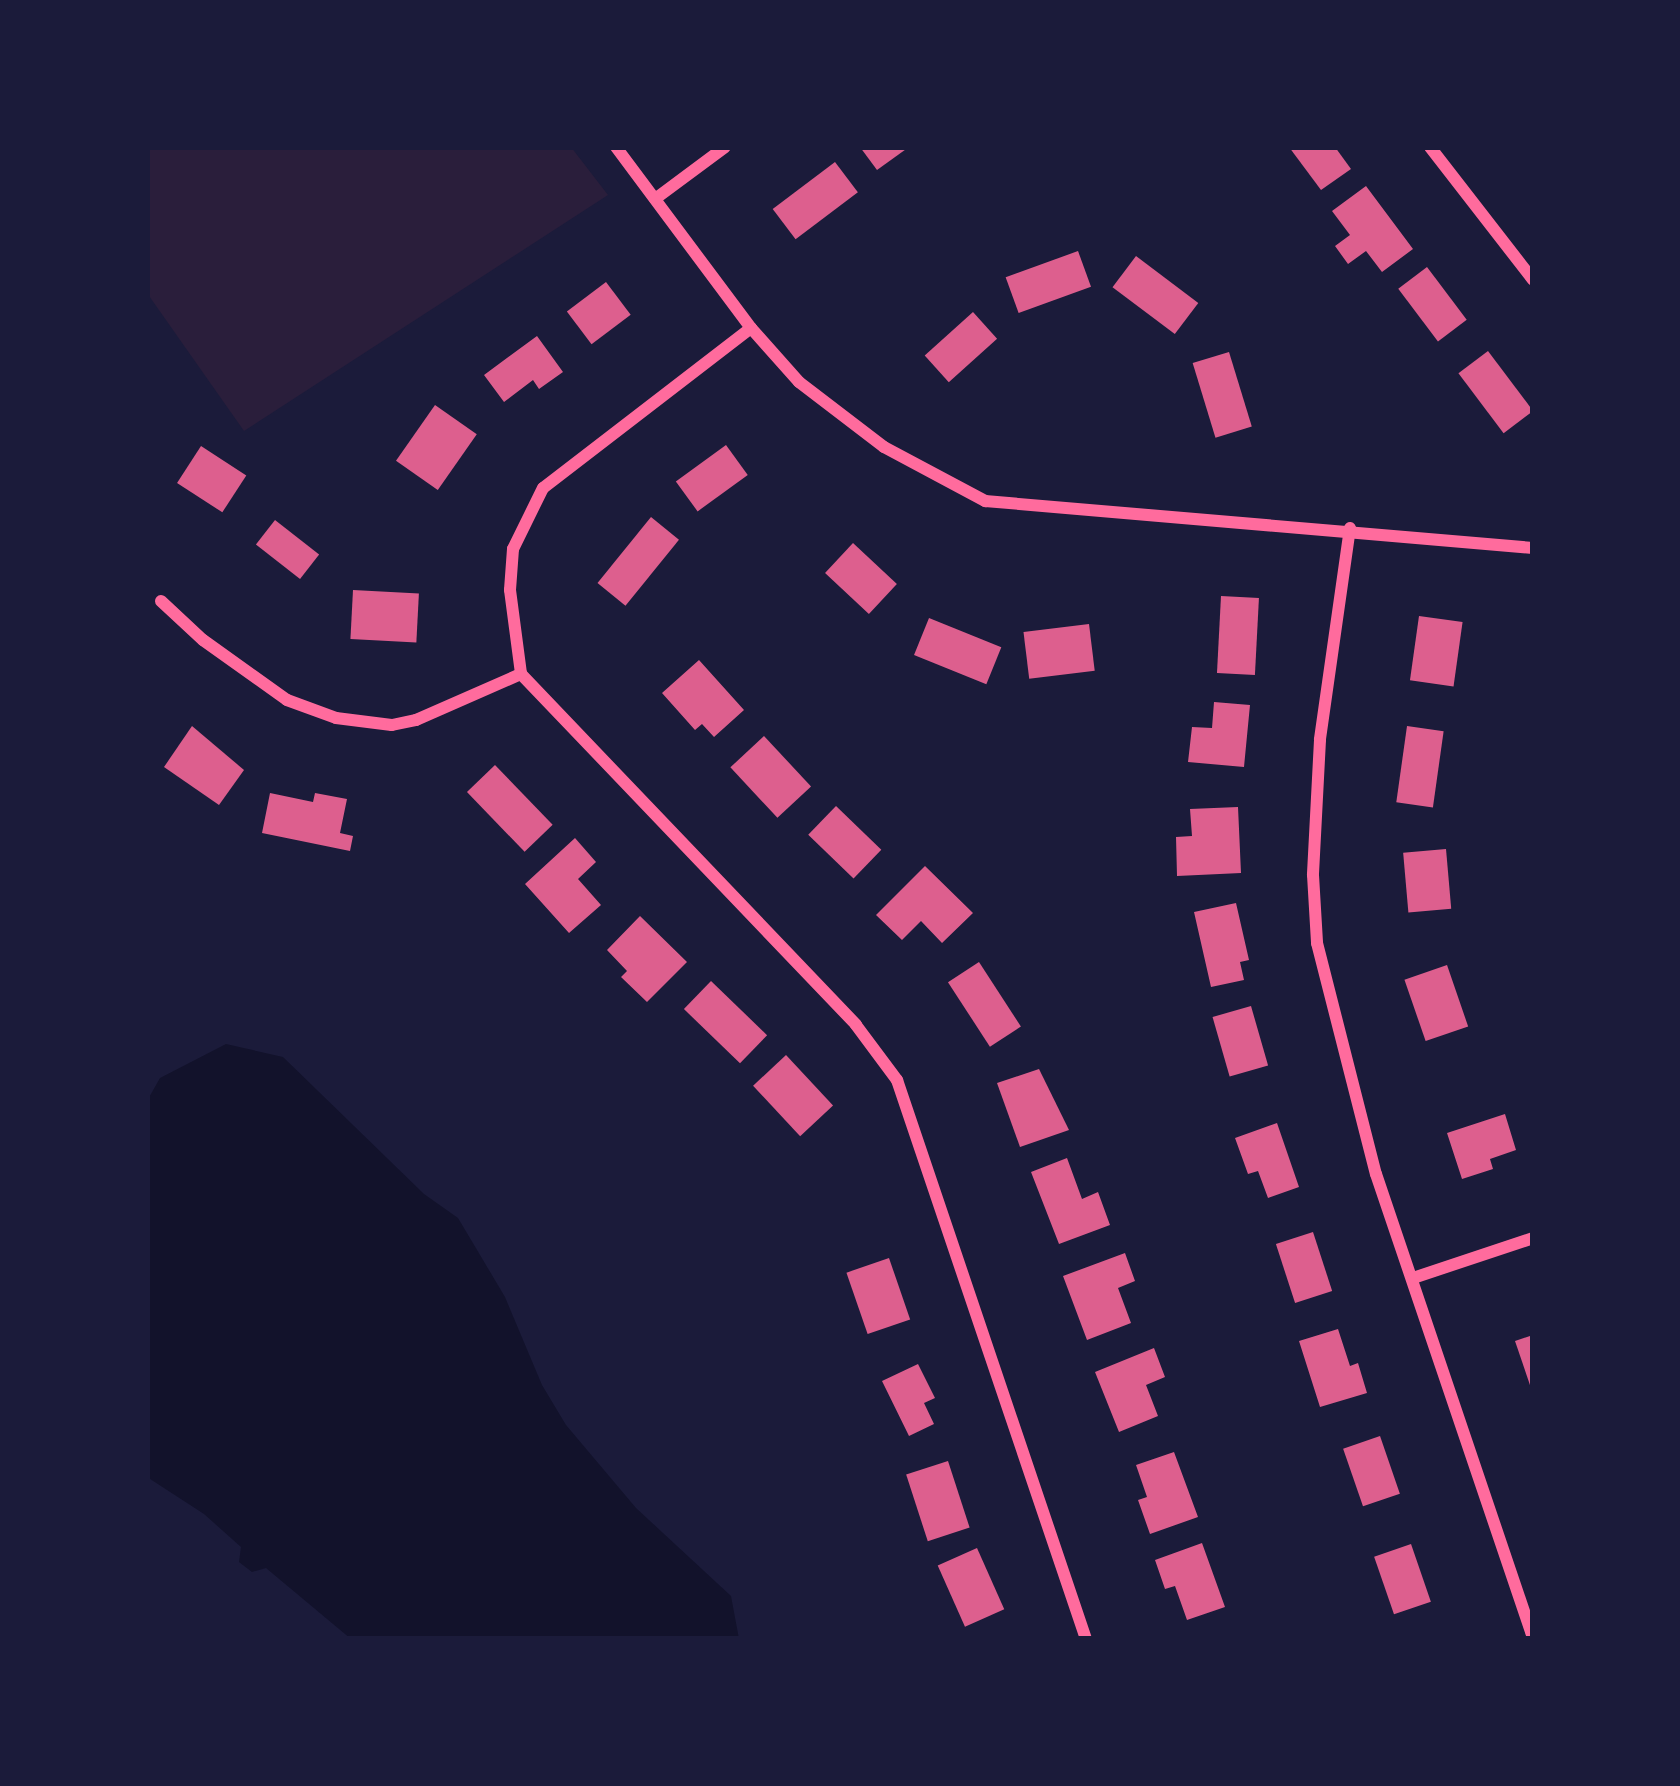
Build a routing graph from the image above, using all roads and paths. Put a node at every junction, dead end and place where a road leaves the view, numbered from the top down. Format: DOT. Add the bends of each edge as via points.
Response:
graph roads {
  1 [pos="616,147"];
  2 [pos="725,147"];
  3 [pos="1430,147"];
  4 [pos="655,199"];
  5 [pos="1533,280"];
  6 [pos="751,328"];
  7 [pos="1350,528"];
  8 [pos="1533,548"];
  9 [pos="161,601"];
  10 [pos="521,674"];
  11 [pos="1533,1238"];
  12 [pos="1414,1278"];
  13 [pos="1086,1639"];
  14 [pos="1533,1639"];
  1 -- 4 [label="street"];
  2 -- 4 [label="street"];
  3 -- 5 [label="street"];
  4 -- 6 [label="street"];
  6 -- 7 [label="street" via="848,424 985,501"];
  6 -- 10 [label="street" via="558,473 536,499 511,569"];
  7 -- 8 [label="street"];
  7 -- 12 [label="street" via="1320,740 1317,943 1376,1174"];
  9 -- 10 [label="street" via="287,700 336,718 416,720"];
  10 -- 13 [label="street" via="856,1025 897,1080"];
  11 -- 12 [label="street"];
  12 -- 14 [label="street"];
}
